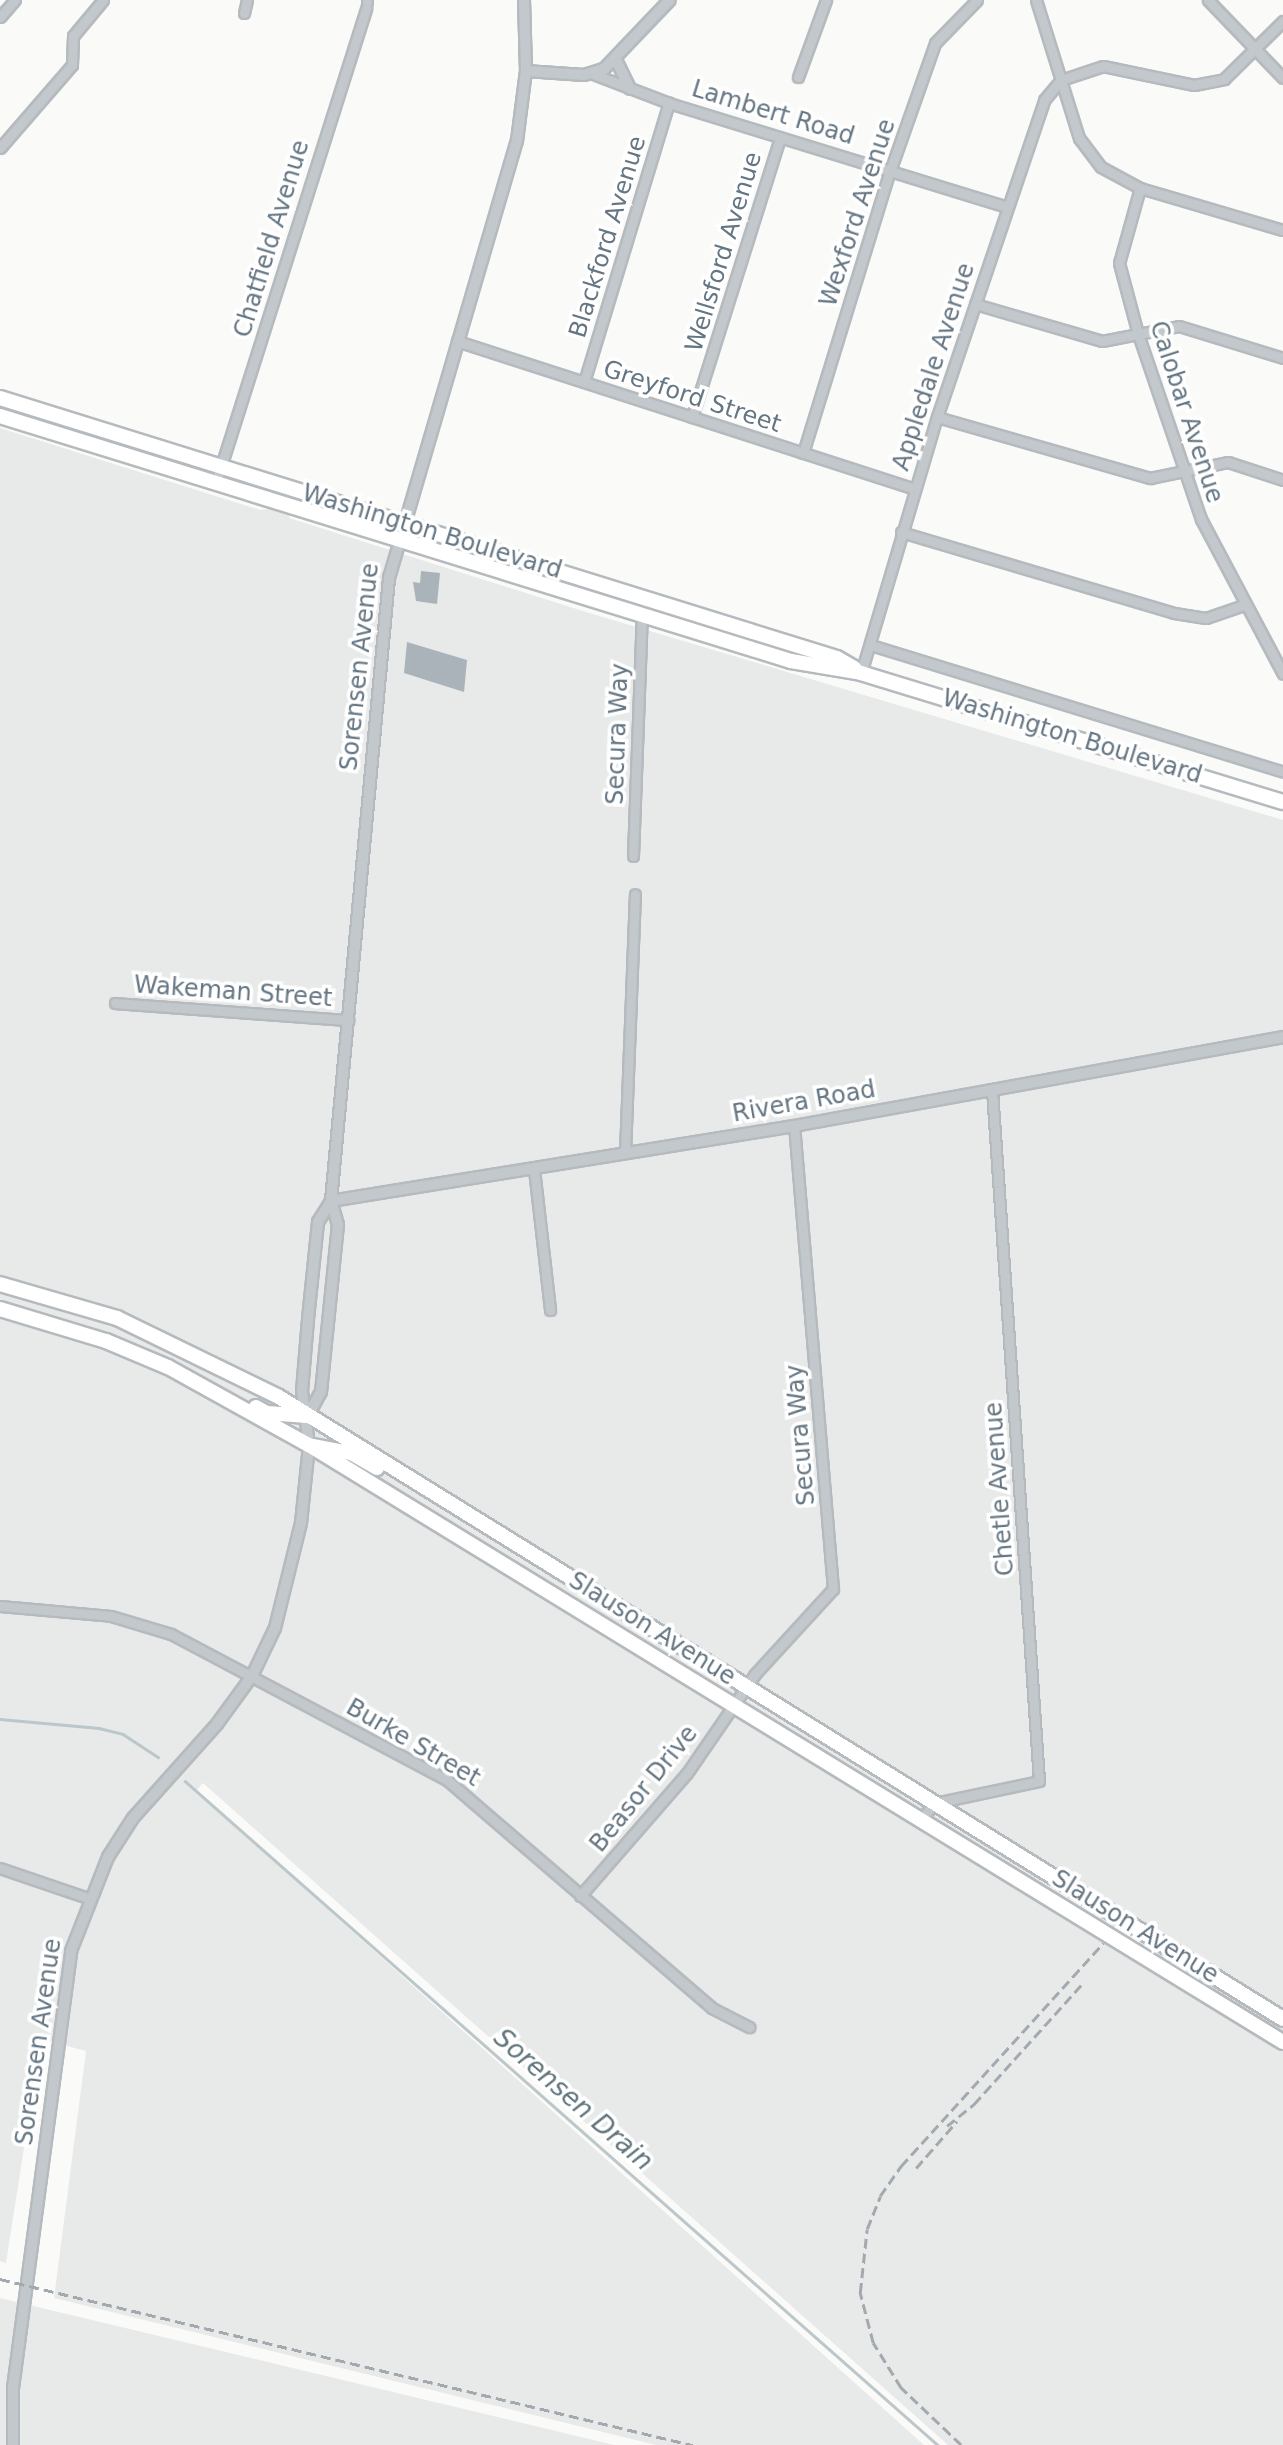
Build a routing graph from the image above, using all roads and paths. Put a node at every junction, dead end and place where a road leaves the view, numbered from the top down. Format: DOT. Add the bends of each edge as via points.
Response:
graph roads {
  1 [pos="15,0"];
  2 [pos="103,0"];
  3 [pos="247,0"];
  4 [pos="524,0"];
  5 [pos="670,0"];
  6 [pos="825,0"];
  7 [pos="977,0"];
  8 [pos="1036,0"];
  9 [pos="1208,0"];
  10 [pos="367,3"];
  11 [pos="244,13"];
  12 [pos="0,18"];
  13 [pos="1283,21"];
  14 [pos="1254,49"];
  15 [pos="617,60"];
  16 [pos="526,71"];
  17 [pos="593,74"];
  18 [pos="798,77"];
  19 [pos="1283,78"];
  20 [pos="1061,80"];
  21 [pos="630,89"];
  22 [pos="669,103"];
  23 [pos="780,138"];
  24 [pos="0,148"];
  25 [pos="890,171"];
  26 [pos="1140,188"];
  27 [pos="1007,207"];
  28 [pos="1283,230"];
  29 [pos="975,303"];
  30 [pos="1138,334"];
  31 [pos="457,341"];
  32 [pos="1283,358"];
  33 [pos="584,383"];
  34 [pos="0,398"];
  35 [pos="0,416"];
  36 [pos="692,417"];
  37 [pos="937,417"];
  38 [pos="803,453"];
  39 [pos="221,466"];
  40 [pos="1180,468"];
  41 [pos="1283,480"];
  42 [pos="216,482"];
  43 [pos="915,489"];
  44 [pos="402,523"];
  45 [pos="901,532"];
  46 [pos="397,539"];
  47 [pos="1244,605"];
  48 [pos="642,614"];
  49 [pos="871,645"];
  50 [pos="861,673"];
  51 [pos="1283,674"];
  52 [pos="1283,772"];
  53 [pos="1283,802"];
  54 [pos="633,856"];
  55 [pos="635,894"];
  56 [pos="115,1003"];
  57 [pos="348,1020"];
  58 [pos="1283,1037"];
  59 [pos="992,1089"];
  60 [pos="794,1126"];
  61 [pos="625,1153"];
  62 [pos="534,1168"];
  63 [pos="331,1201"];
  64 [pos="0,1284"];
  65 [pos="0,1309"];
  66 [pos="550,1310"];
  67 [pos="181,1374"];
  68 [pos="308,1416"];
  69 [pos="309,1444"];
  70 [pos="416,1482"];
  71 [pos="0,1606"];
  72 [pos="252,1676"];
  73 [pos="744,1687"];
  74 [pos="734,1703"];
  75 [pos="935,1803"];
  76 [pos="921,1819"];
  77 [pos="0,1868"];
  78 [pos="580,1896"];
  79 [pos="89,1898"];
  80 [pos="1233,1988"];
  81 [pos="1220,2006"];
  82 [pos="1283,2019"];
  83 [pos="748,2027"];
  84 [pos="1283,2042"];
  85 [pos="13,2445"];
  1 -- 12 [label="street"];
  2 -- 24 [label="street" via="72,36 72,65"];
  3 -- 11 [label="street"];
  4 -- 16 [label="street, Sorensen Avenue"];
  5 -- 15 [label="street"];
  6 -- 18 [label="street"];
  7 -- 25 [label="street, Wexford Avenue" via="935,43"];
  8 -- 20 [label="street"];
  9 -- 14 [label="street"];
  10 -- 39 [label="street, Chatfield Avenue"];
  13 -- 14 [label="street"];
  14 -- 19 [label="street"];
  14 -- 20 [label="street" via="1224,79 1194,85 1103,66"];
  15 -- 17 [label="street"];
  15 -- 21 [label="street"];
  16 -- 17 [label="street, Lambert Road"];
  16 -- 31 [label="street, Sorensen Avenue" via="517,141"];
  17 -- 21 [label="street, Lambert Road"];
  20 -- 26 [label="street" via="1079,138 1101,167"];
  20 -- 27 [label="street, Appledale Avenue" via="1034,118"];
  21 -- 22 [label="street, Lambert Road"];
  22 -- 23 [label="street, Lambert Road"];
  22 -- 33 [label="street, Blackford Avenue"];
  23 -- 25 [label="street, Lambert Road"];
  23 -- 36 [label="street, Wellsford Avenue"];
  25 -- 27 [label="street, Lambert Road"];
  25 -- 38 [label="street, Wexford Avenue"];
  26 -- 28 [label="street"];
  26 -- 30 [label="street, Calobar Avenue" via="1119,262"];
  27 -- 29 [label="street, Appledale Avenue"];
  29 -- 30 [label="street" via="1102,341"];
  29 -- 37 [label="street, Appledale Avenue"];
  30 -- 32 [label="street" via="1179,326"];
  30 -- 40 [label="street, Calobar Avenue"];
  31 -- 33 [label="street, Greyford Street"];
  31 -- 44 [label="street, Sorensen Avenue"];
  33 -- 36 [label="street, Greyford Street"];
  34 -- 39 [label="main road, Washington Boulevard"];
  35 -- 42 [label="main road, Washington Boulevard"];
  36 -- 38 [label="street, Greyford Street"];
  37 -- 40 [label="street" via="1150,478"];
  37 -- 43 [label="street, Appledale Avenue"];
  38 -- 43 [label="street, Greyford Street"];
  39 -- 42 [label="street, Chatfield Avenue"];
  39 -- 44 [label="main road, Washington Boulevard"];
  40 -- 41 [label="street" via="1228,462"];
  40 -- 47 [label="street, Calobar Avenue"];
  42 -- 46 [label="main road, Washington Boulevard"];
  43 -- 45 [label="street, Appledale Avenue"];
  44 -- 46 [label="street, Sorensen Avenue"];
  44 -- 50 [label="main road, Washington Boulevard" via="837,658"];
  45 -- 47 [label="street" via="1174,612 1206,618"];
  45 -- 49 [label="street, Appledale Avenue"];
  46 -- 48 [label="main road, Washington Boulevard"];
  46 -- 57 [label="street, Sorensen Avenue" via="385,604"];
  47 -- 51 [label="street, Calobar Avenue"];
  48 -- 50 [label="main road, Washington Boulevard" via="790,661"];
  48 -- 54 [label="street, Secura Way"];
  49 -- 50 [label="street, Appledale Avenue"];
  49 -- 52 [label="street, Washington Boulevard"];
  50 -- 53 [label="main road, Washington Boulevard"];
  55 -- 61 [label="street"];
  56 -- 57 [label="street, Wakeman Street"];
  57 -- 63 [label="street, Sorensen Avenue"];
  58 -- 59 [label="street, Rivera Road"];
  59 -- 60 [label="street, Rivera Road"];
  59 -- 75 [label="street, Chetle Avenue" via="1039,1781"];
  60 -- 61 [label="street, Rivera Road"];
  60 -- 73 [label="street, Secura Way" via="833,1589"];
  61 -- 62 [label="street, Rivera Road"];
  62 -- 63 [label="street, Rivera Road"];
  62 -- 66 [label="street"];
  63 -- 68 [label="street, Sorensen Avenue" via="338,1225 323,1382"];
  63 -- 68 [label="street, Sorensen Avenue" via="318,1222 302,1391"];
  64 -- 68 [label="main road, Slauson Avenue" via="117,1318 181,1345"];
  65 -- 67 [label="main road, Slauson Avenue" via="106,1341"];
  67 -- 68 [label="main road" via="197,1374 267,1413"];
  67 -- 69 [label="main road, Slauson Avenue"];
  68 -- 69 [label="street, Sorensen Avenue"];
  68 -- 70 [label="main road, Slauson Avenue"];
  69 -- 70 [label="main road" via="351,1453 408,1484"];
  69 -- 72 [label="street, Sorensen Avenue" via="293,1571 275,1628"];
  69 -- 74 [label="main road, Slauson Avenue" via="436,1527"];
  70 -- 73 [label="main road, Slauson Avenue"];
  71 -- 72 [label="street, Burke Street" via="142,1623"];
  72 -- 78 [label="street, Burke Street" via="447,1780"];
  72 -- 79 [label="street, Sorensen Avenue" via="133,1818"];
  73 -- 74 [label="street, Secura Way"];
  73 -- 75 [label="main road, Slauson Avenue"];
  74 -- 76 [label="main road, Slauson Avenue"];
  74 -- 78 [label="street, Beasor Drive" via="687,1773"];
  75 -- 76 [label="street"];
  75 -- 80 [label="main road, Slauson Avenue"];
  76 -- 81 [label="main road, Slauson Avenue"];
  77 -- 79 [label="street"];
  78 -- 83 [label="street, Burke Street" via="712,2008"];
  79 -- 85 [label="street, Sorensen Avenue" via="71,1951 13,2388"];
  80 -- 81 [label="main road"];
  80 -- 82 [label="main road, Slauson Avenue"];
  81 -- 84 [label="main road, Slauson Avenue"];
}
